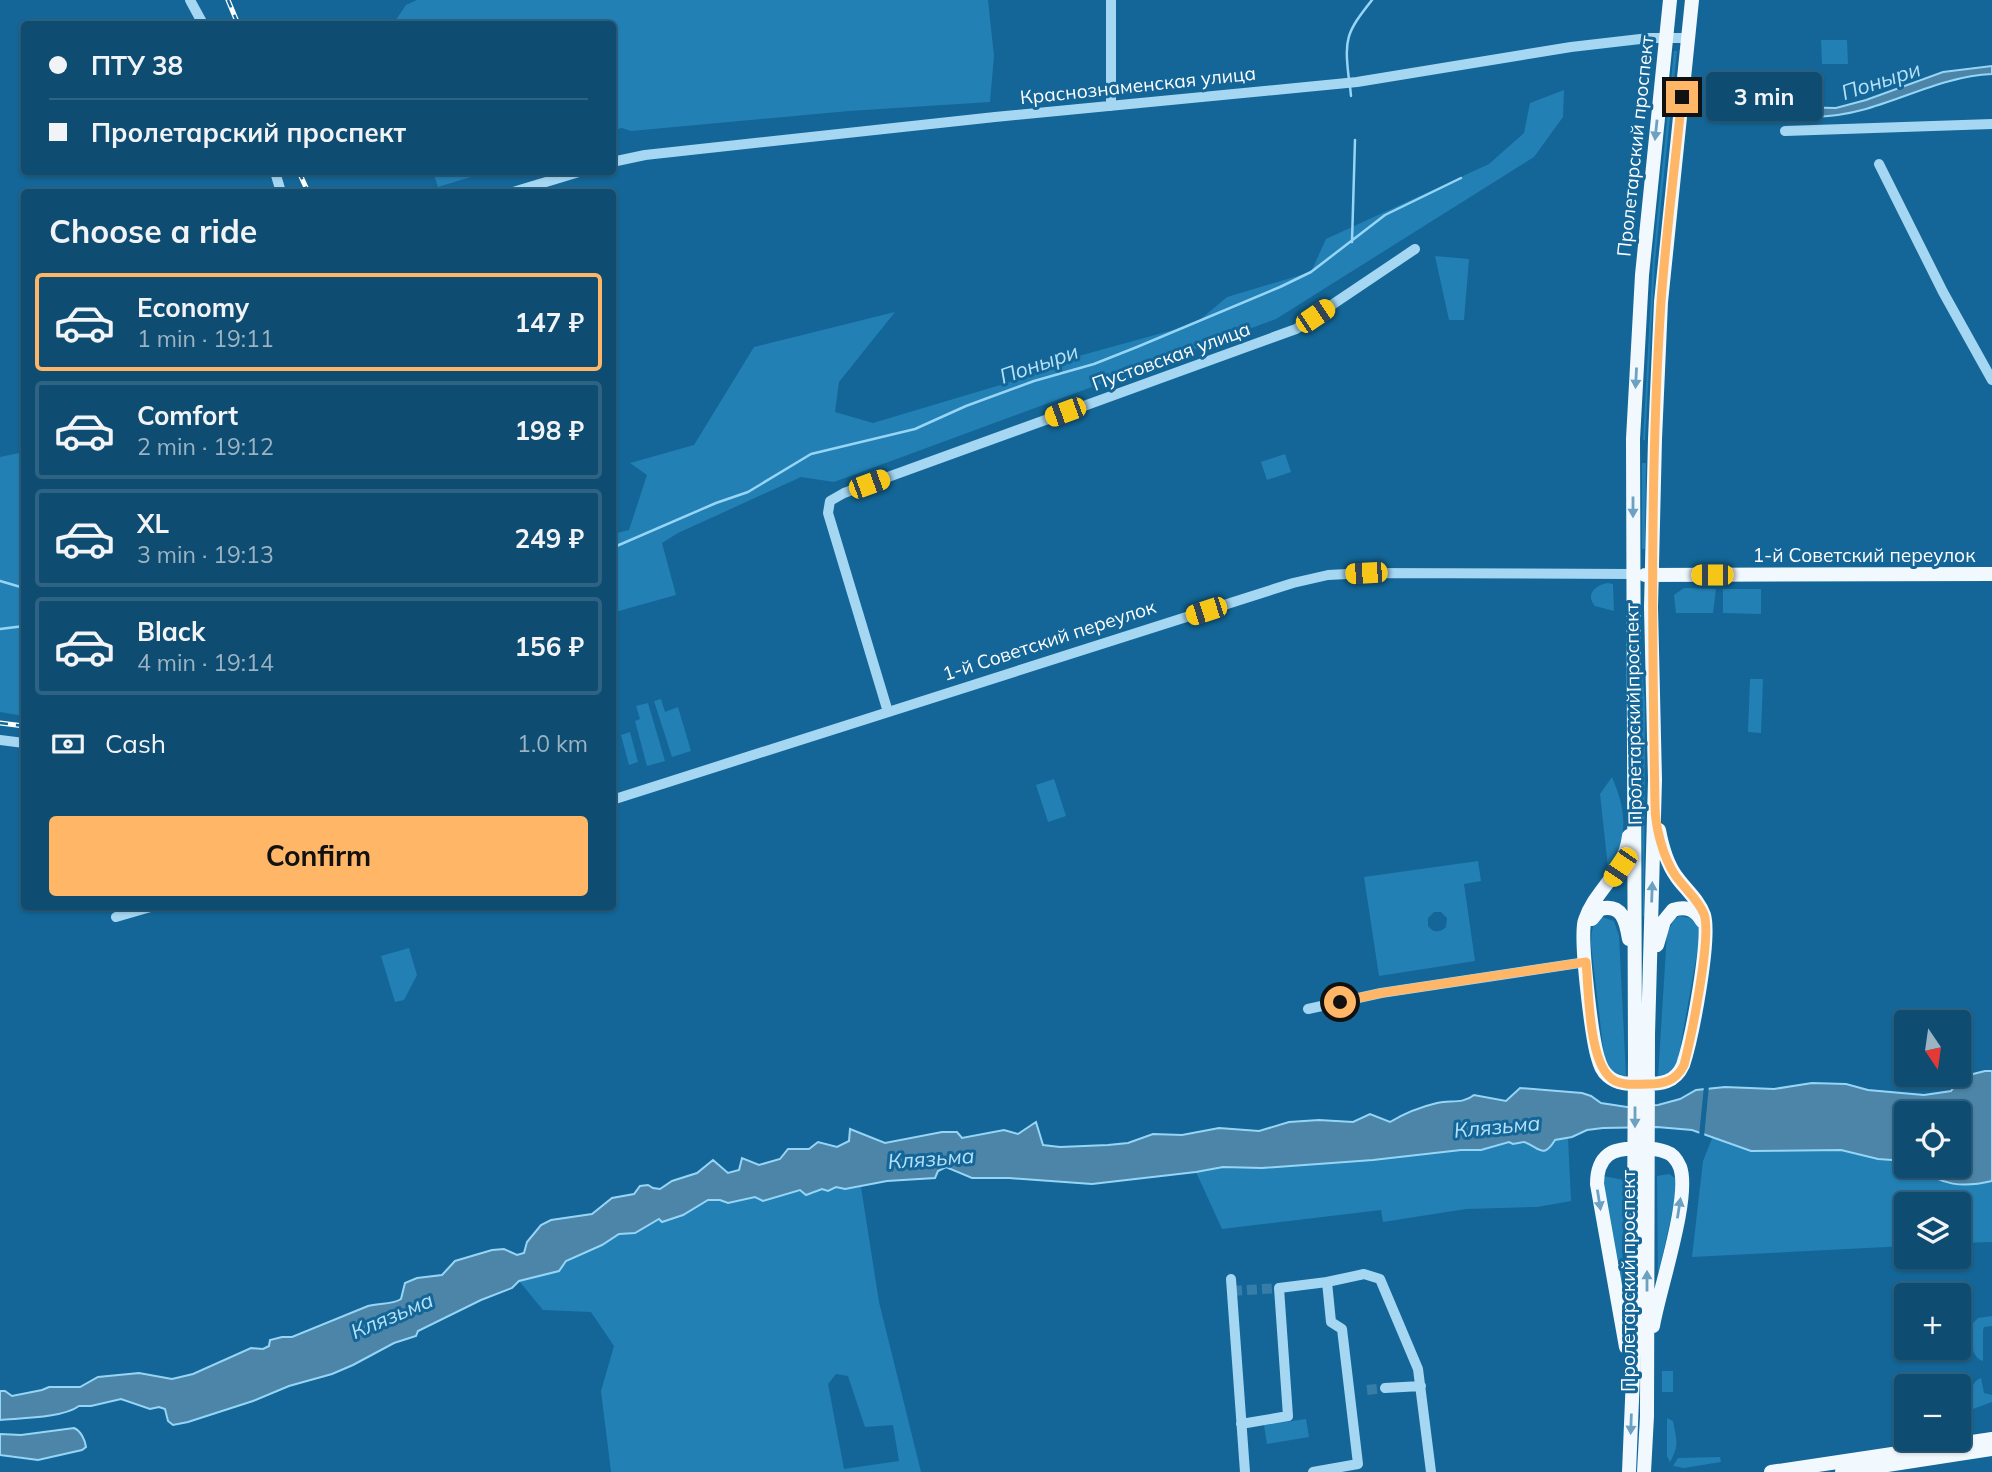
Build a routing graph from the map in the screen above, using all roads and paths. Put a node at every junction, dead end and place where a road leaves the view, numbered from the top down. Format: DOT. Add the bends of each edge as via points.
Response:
graph roads {
  1 [pos="190,0"];
  2 [pos="1111,0"];
  3 [pos="1670,0"];
  4 [pos="1692,0"];
  5 [pos="201,21"];
  6 [pos="1665,38"];
  7 [pos="1688,38"];
  8 [pos="1111,106"];
  9 [pos="1992,124"];
  10 [pos="1784,131"];
  11 [pos="616,161"];
  12 [pos="1879,164"];
  13 [pos="569,175"];
  14 [pos="523,189"];
  15 [pos="1415,249"];
  16 [pos="1992,380"];
  17 [pos="1633,439"];
  18 [pos="1655,439"];
  19 [pos="1633,574"];
  20 [pos="1992,574"];
  21 [pos="1652,575"];
  22 [pos="888,712"];
  23 [pos="2,741"];
  24 [pos="21,743"];
  25 [pos="616,799"];
  26 [pos="1655,809"];
  27 [pos="1633,810"];
  28 [pos="139,910"];
  29 [pos="116,916"];
  30 [pos="1706,928"];
  31 [pos="1585,955"];
  32 [pos="1308,1009"];
  33 [pos="1641,1034"];
  34 [pos="1231,1279"];
  35 [pos="1327,1282"];
  36 [pos="1640,1375"];
  37 [pos="1421,1386"];
  38 [pos="1385,1388"];
  39 [pos="1241,1424"];
  40 [pos="1992,1439"];
  41 [pos="1992,1449"];
  42 [pos="1647,1468"];
  43 [pos="1245,1472"];
  44 [pos="1312,1472"];
  45 [pos="1431,1472"];
  46 [pos="1629,1472"];
  47 [pos="1771,1472"];
  48 [pos="1842,1472"];
  1 -- 5 [label="street"];
  2 -- 8 [label="street"];
  3 -- 6 [label="main road, Пролетарский проспект"];
  4 -- 7 [label="main road, Пролетарский проспект"];
  6 -- 7 [label="street, Краснознаменская улица"];
  6 -- 8 [label="street, Краснознаменская улица" via="1571,47 1357,82"];
  6 -- 17 [label="main road, Пролетарский проспект, one-way" via="1642,275"];
  7 -- 18 [label="main road, Пролетарский проспект" via="1661,302"];
  8 -- 11 [label="street, Краснознаменская улица"];
  9 -- 10 [label="street"];
  12 -- 16 [label="street"];
  13 -- 14 [label="street"];
  15 -- 22 [label="street, Пустовская улица" via="1296,329 830,501 828,513"];
  17 -- 18 [label="main road" via="1644,448"];
  17 -- 19 [label="main road, Пролетарский проспект, one-way"];
  18 -- 21 [label="main road, Пролетарский проспект"];
  19 -- 21 [label="main road, 1-й Советский переулок"];
  19 -- 22 [label="street, 1-й Советский переулок" via="1328,575"];
  19 -- 27 [label="main road, Пролетарский проспект"];
  20 -- 21 [label="main road, 1-й Советский переулок"];
  21 -- 26 [label="main road, Пролетарский проспект"];
  22 -- 25 [label="street, 1-й Советский переулок"];
  23 -- 24 [label="street"];
  26 -- 30 [label="main road" via="1668,861 1701,909"];
  33 -- 26 [label="main road, Пролетарский проспект, one-way"];
  27 -- 31 [label="main road" via="1624,859 1585,919"];
  27 -- 33 [label="main road, Пролетарский проспект"];
  28 -- 29 [label="street"];
  30 -- 31 [label="main road" via="1686,1055 1681,1071 1664,1083 1619,1083 1601,1068"];
  30 -- 33 [label="main road" via="1700,917 1686,908 1673,910 1664,921"];
  31 -- 32 [label="street"];
  31 -- 33 [label="main road" via="1595,913 1604,907 1621,913 1629,937"];
  33 -- 36 [label="main road, Пролетарский проспект"];
  34 -- 39 [label="street"];
  35 -- 37 [label="street" via="1364,1274 1380,1279"];
  35 -- 39 [label="street" via="1279,1288 1288,1416"];
  35 -- 44 [label="street" via="1331,1322 1342,1329 1358,1464"];
  36 -- 36 [label="main road, one-way" via="1680,1208 1682,1176 1678,1162 1666,1152 1623,1149 1603,1159 1597,1184"];
  36 -- 42 [label="main road, Пролетарский проспект"];
  36 -- 46 [label="main road, Пролетарский проспект, one-way"];
  37 -- 38 [label="street"];
  37 -- 45 [label="street"];
  39 -- 43 [label="street"];
  40 -- 47 [label="main road"];
  41 -- 48 [label="main road"];
}
